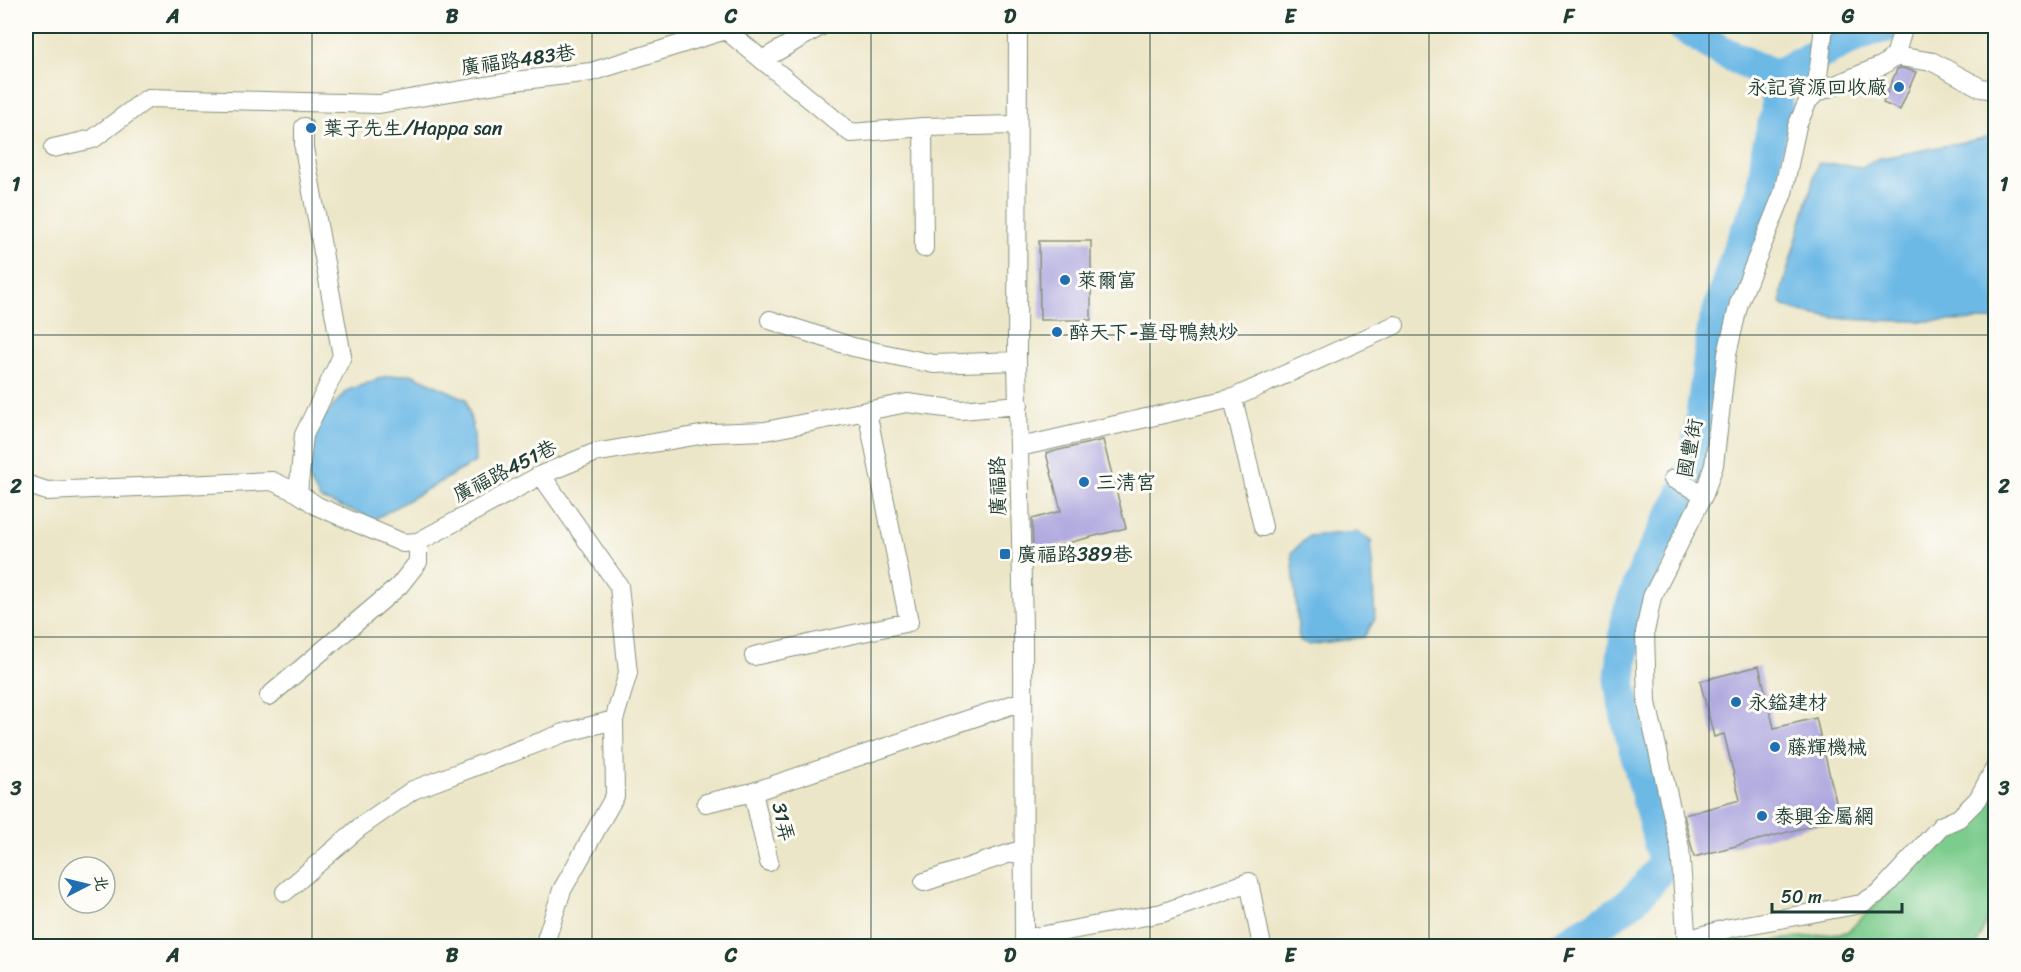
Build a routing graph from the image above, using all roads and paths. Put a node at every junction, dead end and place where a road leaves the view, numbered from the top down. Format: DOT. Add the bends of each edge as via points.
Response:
graph roads {
  1 [pos="821,26"];
  2 [pos="1018,26"];
  3 [pos="1824,26"];
  4 [pos="1905,26"];
  5 [pos="1898,51"];
  6 [pos="762,60"];
  7 [pos="1816,89"];
  8 [pos="1995,90"];
  9 [pos="1018,125"];
  10 [pos="304,127"];
  11 [pos="923,127"];
  12 [pos="53,148"];
  13 [pos="924,248"];
  14 [pos="770,320"];
  15 [pos="1395,325"];
  16 [pos="1017,361"];
  17 [pos="1233,398"];
  18 [pos="1020,405"];
  19 [pos="867,411"];
  20 [pos="1020,447"];
  21 [pos="541,475"];
  22 [pos="1673,479"];
  23 [pos="26,484"];
  24 [pos="298,493"];
  25 [pos="1704,494"];
  26 [pos="1263,527"];
  27 [pos="418,542"];
  28 [pos="754,656"];
  29 [pos="269,696"];
  30 [pos="1023,701"];
  31 [pos="614,720"];
  32 [pos="1995,766"];
  33 [pos="753,792"];
  34 [pos="706,803"];
  35 [pos="1023,849"];
  36 [pos="769,862"];
  37 [pos="924,882"];
  38 [pos="285,892"];
  39 [pos="1024,943"];
  40 [pos="1687,943"];
  41 [pos="544,946"];
  42 [pos="1262,946"];
  1 -- 6 [label="street"];
  2 -- 9 [label="street, 廣福路"];
  3 -- 7 [label="street"];
  4 -- 5 [label="street"];
  5 -- 7 [label="street" via="1883,65"];
  5 -- 8 [label="street" via="1933,62 1981,88"];
  6 -- 11 [label="street, 廣福路483巷" via="851,133"];
  6 -- 12 [label="street, 廣福路483巷" via="726,30 591,72 379,104 148,98 93,139"];
  7 -- 25 [label="street, 國豐街" via="1797,126 1783,193 1739,303 1727,354 1714,465"];
  9 -- 11 [label="street, 廣福路483巷"];
  9 -- 16 [label="street, 廣福路"];
  10 -- 24 [label="street" via="304,148 342,356 304,435"];
  11 -- 13 [label="street"];
  14 -- 16 [label="street" via="853,347 934,364"];
  15 -- 17 [label="street"];
  16 -- 18 [label="street, 廣福路"];
  17 -- 20 [label="street"];
  17 -- 26 [label="street"];
  18 -- 19 [label="street, 廣福路451巷" via="961,410 907,403"];
  18 -- 20 [label="street, 廣福路"];
  19 -- 21 [label="street, 廣福路451巷" via="765,431 712,433 594,453"];
  19 -- 28 [label="street" via="909,622"];
  20 -- 30 [label="street, 廣福路"];
  21 -- 27 [label="street, 廣福路451巷"];
  21 -- 31 [label="street" via="619,586 628,674"];
  22 -- 25 [label="street"];
  23 -- 24 [label="street" via="47,491 272,482"];
  24 -- 27 [label="street" via="317,506 403,543"];
  25 -- 40 [label="street, 國豐街" via="1652,597 1645,632 1647,703 1680,848"];
  27 -- 29 [label="street" via="418,562 399,586"];
  30 -- 33 [label="street"];
  30 -- 35 [label="street, 廣福路"];
  31 -- 38 [label="street" via="564,733 413,790 360,827"];
  31 -- 41 [label="street" via="615,796 562,890"];
  32 -- 40 [label="street" via="1972,805 1959,818 1941,826 1880,892 1861,904 1730,928"];
  33 -- 34 [label="street"];
  33 -- 36 [label="street, 31弄"];
  35 -- 37 [label="street"];
  35 -- 39 [label="street, 廣福路"];
  39 -- 42 [label="street" via="1162,913 1249,882"];
}
